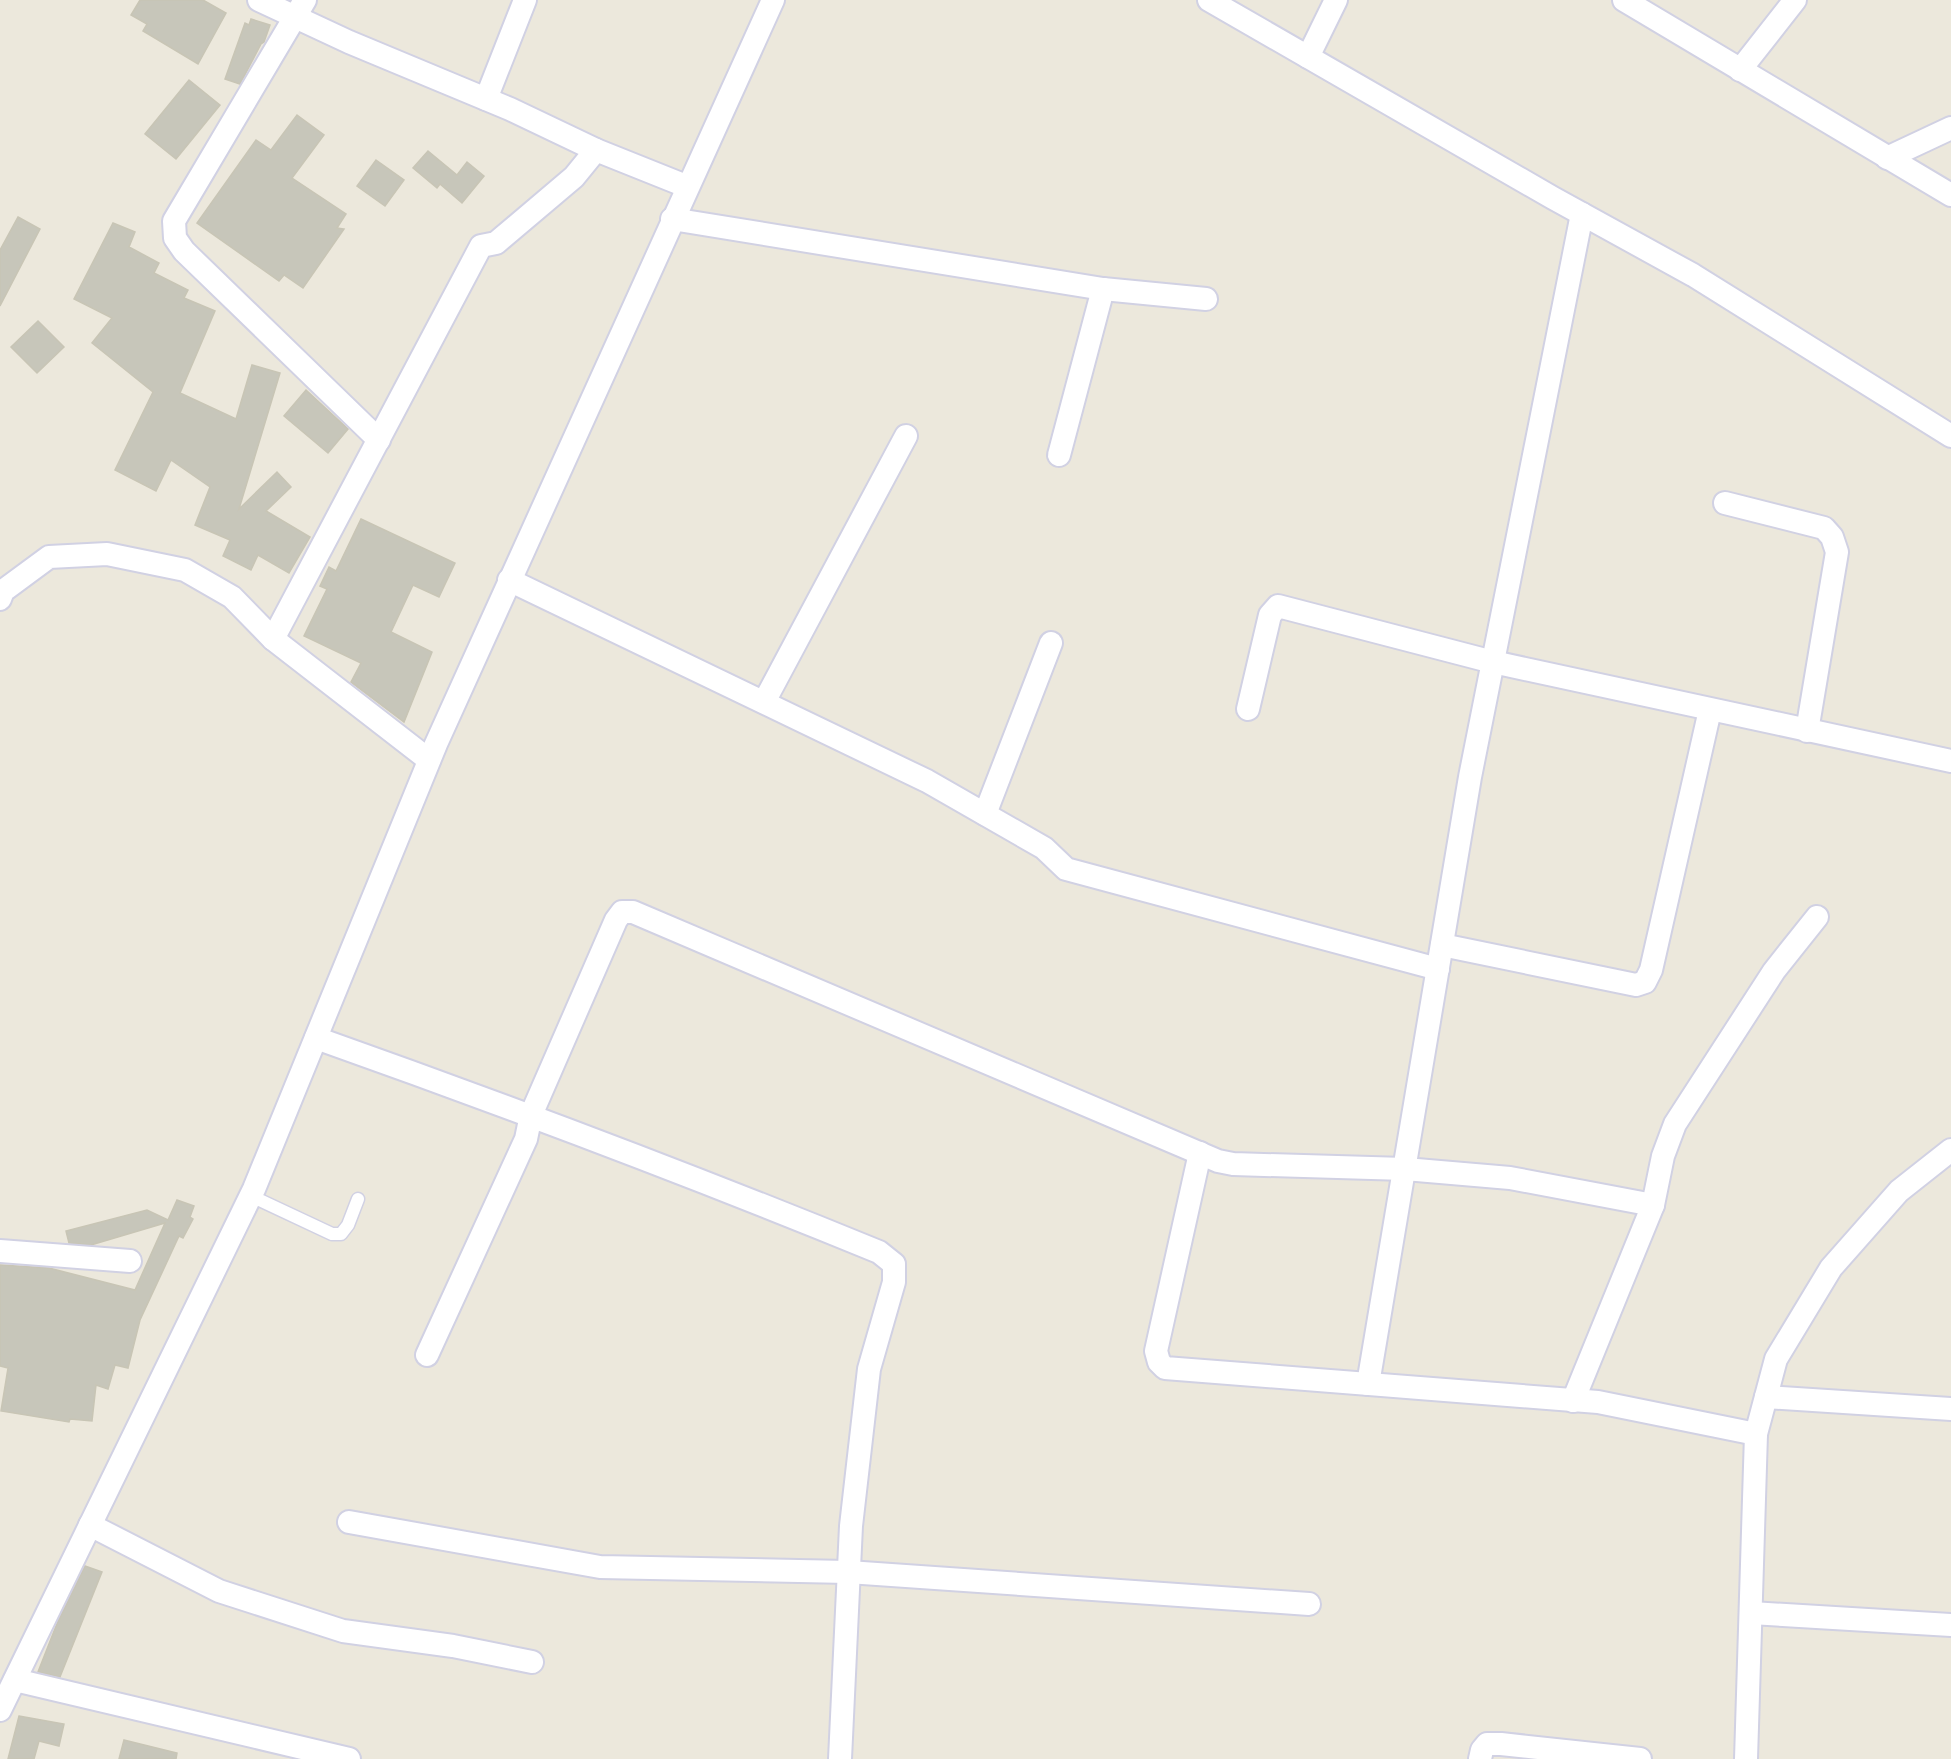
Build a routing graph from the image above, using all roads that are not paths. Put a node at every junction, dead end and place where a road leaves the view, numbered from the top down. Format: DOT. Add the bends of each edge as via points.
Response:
graph roads {
  1 [pos="259,0"];
  2 [pos="525,0"];
  3 [pos="773,0"];
  4 [pos="1209,0"];
  5 [pos="1336,0"];
  6 [pos="1624,0"];
  7 [pos="1795,0"];
  8 [pos="300,9"];
  9 [pos="1308,57"];
  10 [pos="1740,70"];
  11 [pos="486,99"];
  12 [pos="1951,128"];
  13 [pos="596,150"];
  14 [pos="1887,158"];
  15 [pos="686,186"];
  16 [pos="1951,195"];
  17 [pos="1582,214"];
  18 [pos="672,219"];
  19 [pos="1103,289"];
  20 [pos="1206,299"];
  21 [pos="906,436"];
  22 [pos="1951,436"];
  23 [pos="380,440"];
  24 [pos="1059,455"];
  25 [pos="1725,503"];
  26 [pos="509,580"];
  27 [pos="0,599"];
  28 [pos="273,639"];
  29 [pos="1051,643"];
  30 [pos="1493,662"];
  31 [pos="764,702"];
  32 [pos="1248,709"];
  33 [pos="1710,710"];
  34 [pos="1807,731"];
  35 [pos="429,760"];
  36 [pos="1951,761"];
  37 [pos="985,814"];
  38 [pos="1817,918"];
  39 [pos="1442,945"];
  40 [pos="1438,969"];
  41 [pos="316,1038"];
  42 [pos="531,1114"];
  43 [pos="1951,1150"];
  44 [pos="1200,1153"];
  45 [pos="1405,1169"];
  46 [pos="251,1196"];
  47 [pos="358,1199"];
  48 [pos="1653,1205"];
  49 [pos="0,1251"];
  50 [pos="130,1261"];
  51 [pos="427,1355"];
  52 [pos="1368,1384"];
  53 [pos="1766,1397"];
  54 [pos="1574,1401"];
  55 [pos="1951,1409"];
  56 [pos="1756,1434"];
  57 [pos="349,1522"];
  58 [pos="90,1525"];
  59 [pos="848,1572"];
  60 [pos="1309,1604"];
  61 [pos="1751,1613"];
  62 [pos="1951,1625"];
  63 [pos="532,1662"];
  64 [pos="15,1680"];
  65 [pos="0,1710"];
  66 [pos="349,1759"];
  67 [pos="840,1759"];
  68 [pos="1479,1759"];
  69 [pos="1640,1759"];
  70 [pos="1746,1759"];
  1 -- 8 [label="street"];
  2 -- 11 [label="street"];
  3 -- 15 [label="street"];
  4 -- 9 [label="street"];
  5 -- 9 [label="street"];
  6 -- 10 [label="street"];
  7 -- 10 [label="street"];
  8 -- 11 [label="street"];
  8 -- 23 [label="street" via="174,221 175,238"];
  9 -- 17 [label="street"];
  10 -- 14 [label="street"];
  11 -- 13 [label="street"];
  12 -- 14 [label="street"];
  13 -- 15 [label="street"];
  13 -- 23 [label="street" via="574,177 496,243 481,246"];
  14 -- 16 [label="street"];
  15 -- 18 [label="street"];
  17 -- 22 [label="street" via="1693,275"];
  17 -- 30 [label="street"];
  18 -- 19 [label="street"];
  18 -- 26 [label="street"];
  19 -- 20 [label="street"];
  19 -- 24 [label="street"];
  21 -- 31 [label="street"];
  23 -- 28 [label="street"];
  25 -- 34 [label="street" via="1824,528 1838,552"];
  26 -- 31 [label="street"];
  26 -- 35 [label="street"];
  27 -- 28 [label="street" via="3,591 49,557 107,554 185,570 232,597"];
  28 -- 35 [label="street"];
  29 -- 37 [label="street"];
  30 -- 32 [label="street" via="1278,606 1270,615"];
  30 -- 33 [label="street"];
  30 -- 39 [label="street"];
  31 -- 37 [label="street" via="927,781"];
  33 -- 34 [label="street"];
  33 -- 39 [label="street" via="1646,982 1636,985"];
  34 -- 36 [label="street"];
  35 -- 41 [label="street"];
  37 -- 40 [label="street" via="1044,848 1066,869"];
  38 -- 48 [label="street" via="1774,971 1675,1124"];
  39 -- 40 [label="street"];
  40 -- 45 [label="street"];
  41 -- 42 [label="street"];
  41 -- 46 [label="street"];
  42 -- 44 [label="street" via="616,920 622,912 633,912"];
  42 -- 51 [label="street" via="526,1139"];
  42 -- 59 [label="street" via="879,1252 894,1264 894,1282 869,1369"];
  43 -- 53 [label="street" via="1899,1191 1831,1268 1776,1359"];
  44 -- 45 [label="street" via="1233,1164"];
  44 -- 52 [label="street" via="1155,1351 1159,1362 1165,1368"];
  45 -- 48 [label="street" via="1510,1178"];
  45 -- 52 [label="street"];
  46 -- 47 [label="lane" via="332,1234 341,1234 348,1225"];
  46 -- 58 [label="street"];
  48 -- 54 [label="street"];
  49 -- 50 [label="street"];
  52 -- 54 [label="street"];
  53 -- 55 [label="street"];
  53 -- 56 [label="street"];
  54 -- 56 [label="street" via="1598,1402"];
  56 -- 61 [label="street"];
  57 -- 59 [label="street" via="600,1567"];
  58 -- 63 [label="street" via="219,1591 343,1632 453,1646"];
  58 -- 64 [label="street"];
  59 -- 60 [label="street"];
  59 -- 67 [label="street"];
  61 -- 62 [label="street"];
  61 -- 70 [label="street"];
  64 -- 65 [label="street"];
  64 -- 66 [label="street"];
  68 -- 69 [label="street" via="1487,1744"];
}
